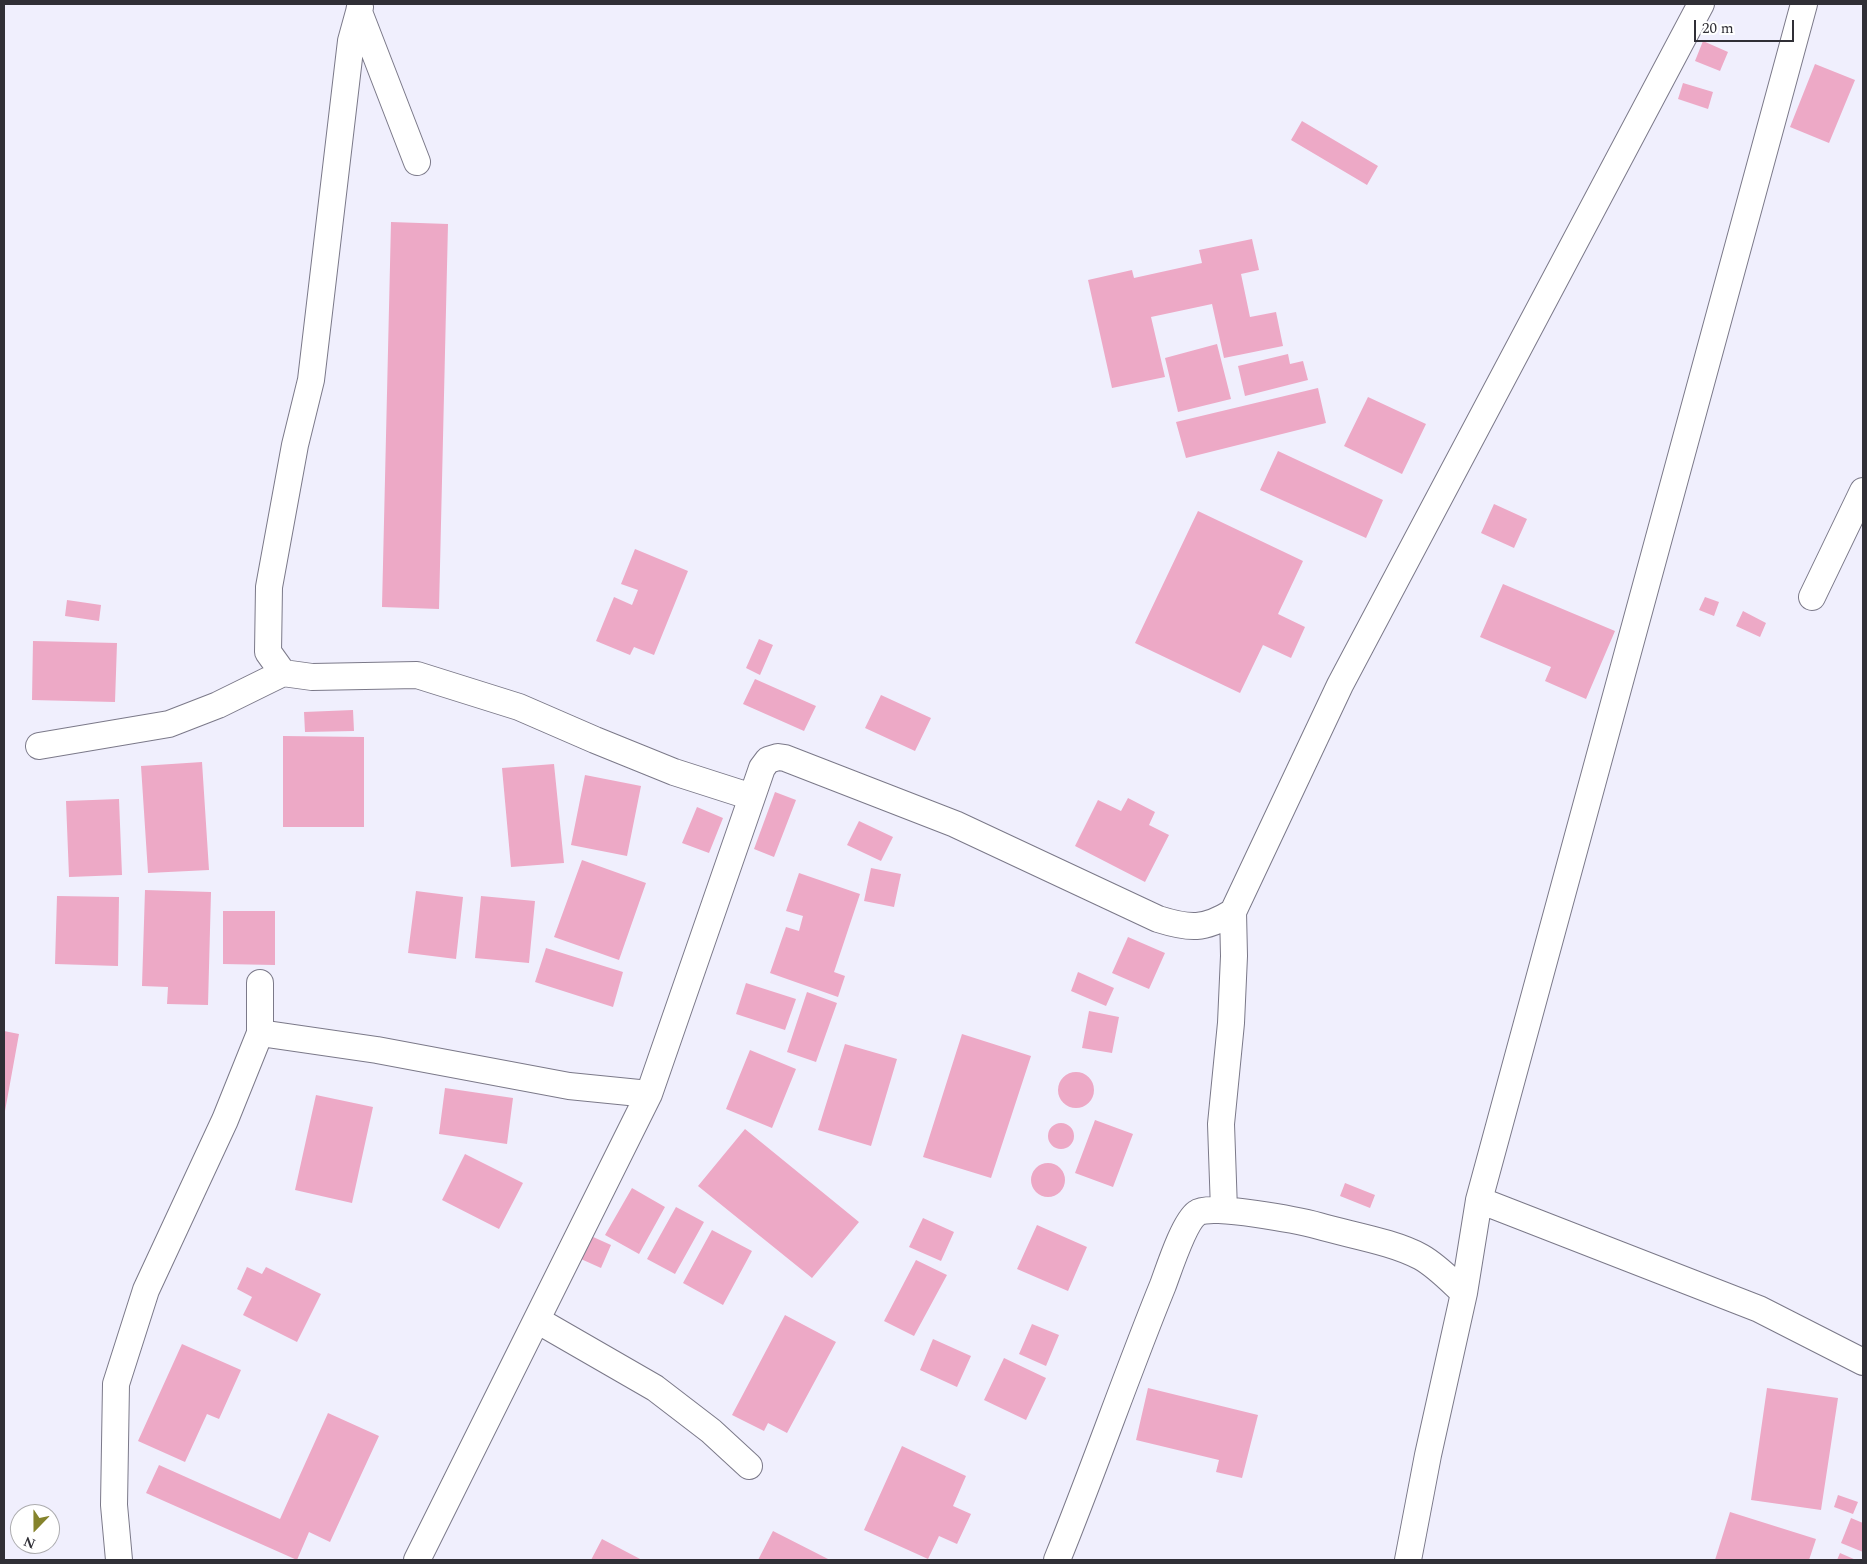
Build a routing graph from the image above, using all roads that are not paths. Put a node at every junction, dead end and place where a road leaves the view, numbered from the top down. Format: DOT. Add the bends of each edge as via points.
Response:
graph roads {
  1 [pos="1701,4"];
  2 [pos="1804,4"];
  3 [pos="360,8"];
  4 [pos="417,162"];
  5 [pos="1863,491"];
  6 [pos="1812,597"];
  7 [pos="283,674"];
  8 [pos="39,746"];
  9 [pos="752,797"];
  10 [pos="1233,912"];
  11 [pos="260,983"];
  12 [pos="260,1032"];
  13 [pos="649,1094"];
  14 [pos="1479,1200"];
  15 [pos="1224,1210"];
  16 [pos="1464,1293"];
  17 [pos="537,1320"];
  18 [pos="1863,1362"];
  19 [pos="749,1466"];
  20 [pos="119,1560"];
  21 [pos="417,1560"];
  22 [pos="1058,1560"];
  23 [pos="1408,1560"];
  1 -- 10 [label="street" via="1340,685"];
  2 -- 14 [label="street"];
  3 -- 4 [label="street"];
  3 -- 7 [label="street" via="351,41 311,380 295,445 269,587 268,652"];
  5 -- 6 [label="street"];
  7 -- 8 [label="street" via="170,724"];
  7 -- 9 [label="street" via="312,677 418,675 519,707 674,772"];
  9 -- 10 [label="street" via="768,760 784,758 955,824 1158,919 1189,927 1219,921"];
  9 -- 13 [label="street"];
  10 -- 15 [label="street" via="1231,1023 1221,1124"];
  11 -- 12 [label="street"];
  12 -- 13 [label="street" via="569,1086"];
  12 -- 20 [label="street" via="225,1120 146,1290 116,1384 114,1505"];
  13 -- 17 [label="street"];
  14 -- 16 [label="street"];
  14 -- 18 [label="street" via="1760,1309"];
  15 -- 16 [label="street" via="1310,1224 1392,1246 1420,1256"];
  15 -- 22 [label="street" via="1206,1209 1197,1213 1182,1237"];
  16 -- 23 [label="street"];
  17 -- 19 [label="street" via="655,1388 711,1431"];
  17 -- 21 [label="street"];
}
